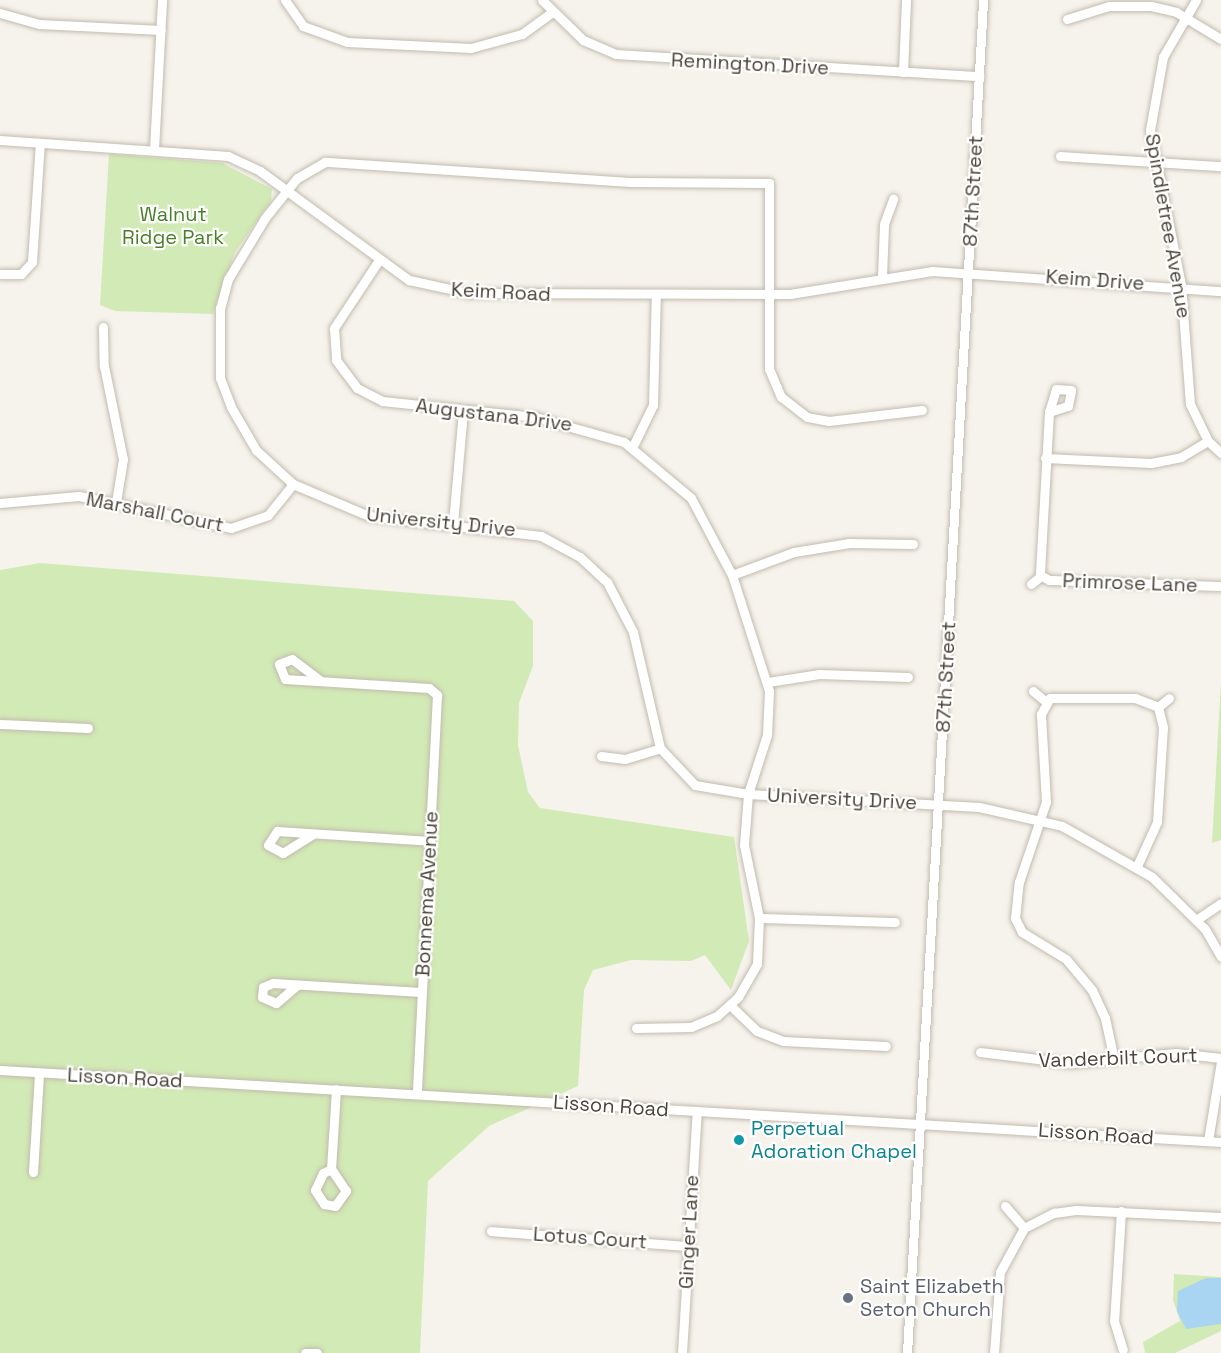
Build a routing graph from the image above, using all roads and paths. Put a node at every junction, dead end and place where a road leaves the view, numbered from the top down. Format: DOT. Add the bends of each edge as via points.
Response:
graph roads {
  1 [pos="162,0"];
  2 [pos="285,0"];
  3 [pos="542,0"];
  4 [pos="906,0"];
  5 [pos="983,0"];
  6 [pos="1196,0"];
  7 [pos="0,14"];
  8 [pos="550,14"];
  9 [pos="1185,17"];
  10 [pos="1067,19"];
  11 [pos="161,30"];
  12 [pos="1221,39"];
  13 [pos="903,72"];
  14 [pos="979,75"];
  15 [pos="0,140"];
  16 [pos="40,143"];
  17 [pos="154,149"];
  18 [pos="1060,156"];
  19 [pos="1154,161"];
  20 [pos="1221,166"];
  21 [pos="287,190"];
  22 [pos="893,199"];
  23 [pos="378,260"];
  24 [pos="968,272"];
  25 [pos="0,274"];
  26 [pos="882,277"];
  27 [pos="1181,285"];
  28 [pos="1221,291"];
  29 [pos="656,294"];
  30 [pos="768,295"];
  31 [pos="103,327"];
  32 [pos="922,410"];
  33 [pos="463,411"];
  34 [pos="1049,412"];
  35 [pos="1208,441"];
  36 [pos="632,448"];
  37 [pos="1221,453"];
  38 [pos="1045,458"];
  39 [pos="293,484"];
  40 [pos="116,502"];
  41 [pos="0,504"];
  42 [pos="453,523"];
  43 [pos="913,544"];
  44 [pos="732,575"];
  45 [pos="1041,576"];
  46 [pos="1031,584"];
  47 [pos="1221,586"];
  48 [pos="908,677"];
  49 [pos="321,681"];
  50 [pos="768,682"];
  51 [pos="1033,691"];
  52 [pos="1169,698"];
  53 [pos="1046,702"];
  54 [pos="1158,707"];
  55 [pos="0,724"];
  56 [pos="88,728"];
  57 [pos="660,748"];
  58 [pos="601,756"];
  59 [pos="748,794"];
  60 [pos="939,804"];
  61 [pos="1042,820"];
  62 [pos="313,834"];
  63 [pos="430,841"];
  64 [pos="1137,866"];
  65 [pos="1221,903"];
  66 [pos="759,918"];
  67 [pos="1196,920"];
  68 [pos="895,922"];
  69 [pos="1221,957"];
  70 [pos="297,985"];
  71 [pos="421,992"];
  72 [pos="731,1006"];
  73 [pos="636,1028"];
  74 [pos="886,1046"];
  75 [pos="980,1052"];
  76 [pos="1114,1060"];
  77 [pos="1221,1060"];
  78 [pos="0,1070"];
  79 [pos="39,1073"];
  80 [pos="336,1089"];
  81 [pos="417,1093"];
  82 [pos="697,1112"];
  83 [pos="921,1123"];
  84 [pos="1208,1141"];
  85 [pos="1221,1142"];
  86 [pos="331,1169"];
  87 [pos="33,1172"];
  88 [pos="1005,1206"];
  89 [pos="1121,1212"];
  90 [pos="1221,1217"];
  91 [pos="1024,1228"];
  92 [pos="491,1231"];
  93 [pos="688,1246"];
  94 [pos="1123,1350"];
  95 [pos="305,1353"];
  96 [pos="317,1353"];
  97 [pos="682,1353"];
  98 [pos="907,1353"];
  99 [pos="994,1353"];
  1 -- 11 [label="street"];
  2 -- 8 [label="street" via="303,26 321,35 370,43 471,48 522,34"];
  3 -- 8 [label="street, Remington Drive"];
  4 -- 13 [label="street"];
  5 -- 14 [label="street, 87th Street"];
  6 -- 9 [label="street, Spindletree Avenue"];
  7 -- 11 [label="street" via="39,24"];
  8 -- 13 [label="street, Remington Drive" via="583,40 616,54"];
  9 -- 10 [label="street" via="1151,6 1118,4"];
  9 -- 12 [label="street"];
  9 -- 19 [label="street, Spindletree Avenue" via="1163,57 1153,95"];
  11 -- 17 [label="street"];
  13 -- 14 [label="street, Remington Drive"];
  14 -- 24 [label="street, 87th Street"];
  15 -- 16 [label="street, Keim Road"];
  16 -- 17 [label="street, Keim Road"];
  16 -- 25 [label="street" via="32,262 21,274"];
  17 -- 21 [label="street, Keim Road" via="228,156"];
  18 -- 19 [label="street"];
  19 -- 20 [label="street"];
  19 -- 27 [label="street, Spindletree Avenue"];
  21 -- 23 [label="street, Keim Road"];
  21 -- 30 [label="street, University Drive" via="309,168 341,161 630,182 769,183"];
  21 -- 39 [label="street, University Drive" via="228,279 217,339 220,378 239,427"];
  22 -- 26 [label="street" via="885,224"];
  23 -- 29 [label="street, Keim Road" via="409,280 468,293"];
  23 -- 33 [label="street, Augustana Drive" via="335,322 333,345 344,374 382,401"];
  24 -- 26 [label="street, Keim Road"];
  24 -- 27 [label="street, Keim Drive"];
  24 -- 60 [label="street, 87th Street"];
  26 -- 30 [label="street, Keim Road"];
  27 -- 28 [label="street, Keim Drive"];
  27 -- 35 [label="street, Spindletree Avenue" via="1190,404"];
  29 -- 30 [label="street, Keim Road"];
  29 -- 36 [label="street" via="653,405"];
  30 -- 32 [label="street" via="769,369 790,407 829,421"];
  31 -- 40 [label="street" via="104,366 123,459"];
  33 -- 36 [label="street, Augustana Drive" via="568,423"];
  33 -- 42 [label="street"];
  34 -- 38 [label="street, Primrose Lane"];
  35 -- 37 [label="street, Spindletree Avenue"];
  35 -- 38 [label="street" via="1181,457 1150,463"];
  36 -- 44 [label="street, Augustana Drive" via="691,498"];
  38 -- 45 [label="street, Primrose Lane" via="1036,564"];
  39 -- 40 [label="street, Marshall Court" via="268,515 231,528"];
  39 -- 42 [label="street, University Drive" via="359,514"];
  40 -- 41 [label="street, Marshall Court" via="79,496"];
  42 -- 57 [label="street, University Drive" via="541,536 580,557 607,582 633,632"];
  43 -- 44 [label="street" via="849,543 794,552"];
  44 -- 50 [label="street, Augustana Drive"];
  45 -- 46 [label="street, Primrose Lane"];
  45 -- 47 [label="street, Primrose Lane"];
  48 -- 50 [label="street" via="819,674"];
  49 -- 63 [label="street, Bonnema Avenue" via="429,688 437,695"];
  50 -- 59 [label="street, Augustana Drive" via="767,735"];
  51 -- 53 [label="street"];
  52 -- 54 [label="street"];
  53 -- 54 [label="street" via="1069,694 1146,699"];
  53 -- 61 [label="street" via="1042,709 1048,769"];
  54 -- 64 [label="street" via="1163,727 1157,822"];
  55 -- 56 [label="street"];
  57 -- 58 [label="street" via="625,759"];
  57 -- 59 [label="street, University Drive" via="695,785"];
  59 -- 60 [label="street, University Drive"];
  59 -- 66 [label="street, Augustana Drive" via="744,845"];
  60 -- 61 [label="street, University Drive"];
  60 -- 83 [label="street, 87th Street"];
  61 -- 64 [label="street, University Drive" via="1089,838"];
  61 -- 76 [label="street" via="1016,893 1017,923 1081,975 1105,1018"];
  62 -- 63 [label="street"];
  63 -- 71 [label="street, Bonnema Avenue"];
  64 -- 67 [label="street, University Drive"];
  65 -- 67 [label="street"];
  66 -- 68 [label="street"];
  66 -- 72 [label="street, Augustana Drive" via="757,964"];
  67 -- 69 [label="street, University Drive"];
  70 -- 71 [label="street"];
  71 -- 81 [label="street, Bonnema Avenue"];
  72 -- 73 [label="street" via="691,1027"];
  72 -- 74 [label="street" via="757,1031 783,1041"];
  75 -- 76 [label="street, Vanderbilt Court" via="1043,1062"];
  76 -- 77 [label="street, Vanderbilt Court" via="1176,1053"];
  77 -- 84 [label="street"];
  78 -- 79 [label="street, Lisson Road"];
  79 -- 80 [label="street, Lisson Road"];
  79 -- 87 [label="street"];
  80 -- 81 [label="street, Lisson Road"];
  80 -- 86 [label="street"];
  81 -- 82 [label="street, Lisson Road"];
  82 -- 83 [label="street, Lisson Road"];
  82 -- 93 [label="street, Ginger Lane"];
  83 -- 84 [label="street, Lisson Road"];
  83 -- 98 [label="street, 87th Street"];
  84 -- 85 [label="street, Lisson Road"];
  88 -- 91 [label="street"];
  89 -- 90 [label="street"];
  89 -- 91 [label="street" via="1062,1211"];
  89 -- 94 [label="street" via="1114,1321"];
  91 -- 99 [label="street" via="1000,1272"];
  92 -- 93 [label="street, Lotus Court"];
  93 -- 97 [label="street, Ginger Lane"];
  95 -- 96 [label="street"];
}
